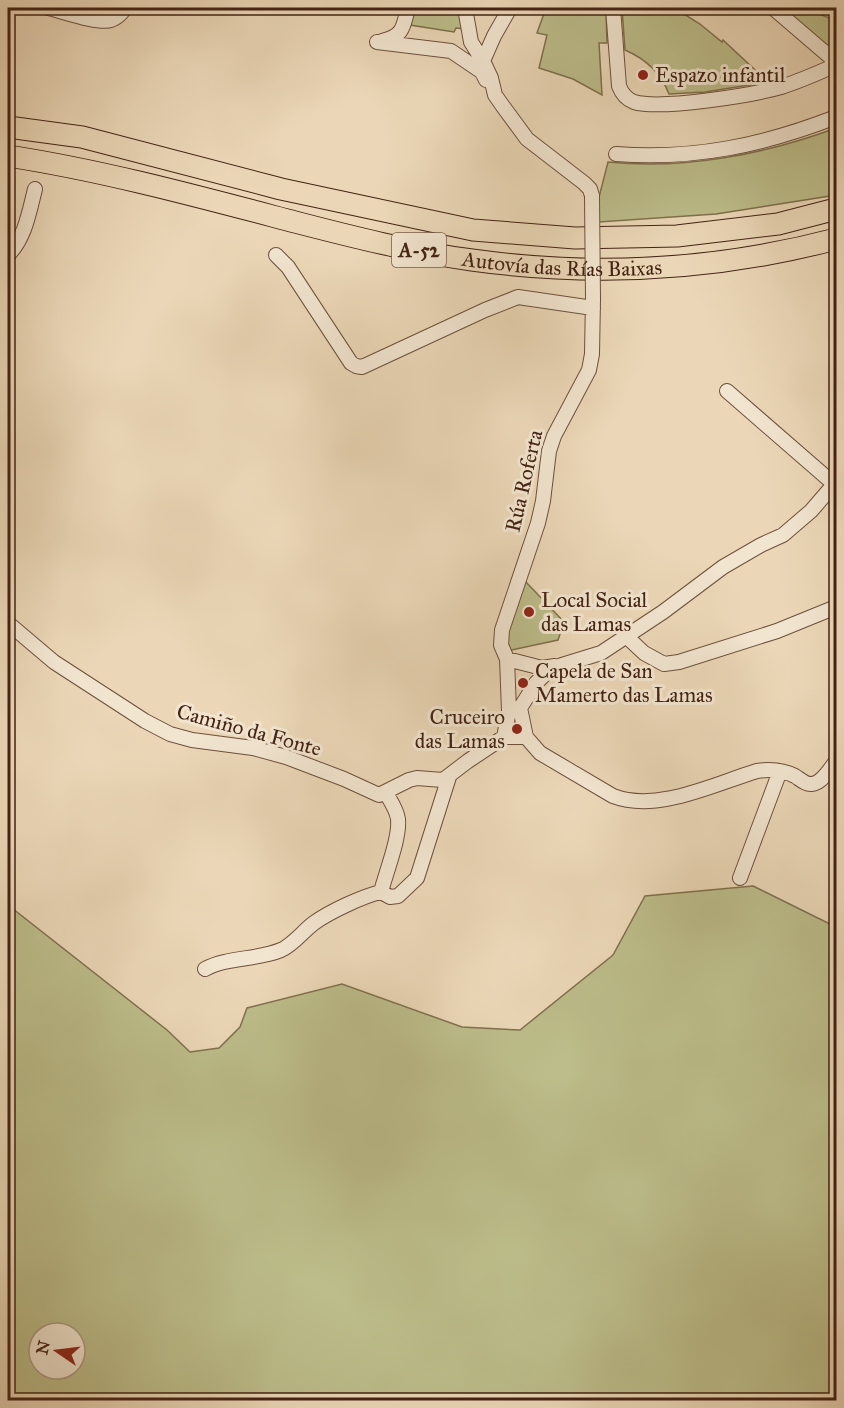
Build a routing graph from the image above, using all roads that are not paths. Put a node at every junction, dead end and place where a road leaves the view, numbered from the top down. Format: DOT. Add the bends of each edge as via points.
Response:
graph roads {
  1 [pos="48,8"];
  2 [pos="125,8"];
  3 [pos="408,8"];
  4 [pos="465,8"];
  5 [pos="613,8"];
  6 [pos="773,8"];
  7 [pos="830,8"];
  8 [pos="506,9"];
  9 [pos="837,10"];
  10 [pos="483,61"];
  11 [pos="837,64"];
  12 [pos="495,95"];
  13 [pos="837,117"];
  14 [pos="8,127"];
  15 [pos="616,153"];
  16 [pos="8,156"];
  17 [pos="35,189"];
  18 [pos="837,208"];
  19 [pos="837,239"];
  20 [pos="8,255"];
  21 [pos="276,255"];
  22 [pos="593,304"];
  23 [pos="726,391"];
  24 [pos="835,483"];
  25 [pos="837,607"];
  26 [pos="8,623"];
  27 [pos="627,637"];
  28 [pos="507,659"];
  29 [pos="562,665"];
  30 [pos="514,709"];
  31 [pos="504,737"];
  32 [pos="526,737"];
  33 [pos="837,760"];
  34 [pos="780,771"];
  35 [pos="449,777"];
  36 [pos="386,793"];
  37 [pos="740,878"];
  38 [pos="381,892"];
  39 [pos="205,969"];
  1 -- 2 [label="street" via="103,21 113,20"];
  3 -- 12 [label="street" via="401,32 395,38 377,42 451,51 482,72"];
  4 -- 10 [label="street" via="471,42"];
  5 -- 11 [label="street" via="619,86 632,101 686,102 770,89"];
  6 -- 11 [label="street"];
  7 -- 9 [label="street"];
  8 -- 10 [label="street"];
  10 -- 12 [label="street"];
  12 -- 22 [label="street, Rúa Roferta, bridge" via="527,139 590,189"];
  13 -- 15 [label="street" via="742,147 646,156"];
  14 -- 18 [label="highway, Autovía das Rías Baixas / A-52" via="82,137 281,189 474,230 575,238 677,236 778,224"];
  16 -- 19 [label="highway, Autovía das Rías Baixas / A-52" via="149,184 375,242 518,266 613,270 708,263"];
  17 -- 20 [label="street" via="27,223"];
  21 -- 22 [label="street" via="356,366 518,297"];
  22 -- 28 [label="street, Rúa Roferta" via="589,370 554,436 538,523 502,630 501,645"];
  23 -- 24 [label="street"];
  24 -- 27 [label="street" via="783,535 723,567"];
  25 -- 27 [label="street" via="679,662 664,664"];
  26 -- 36 [label="street, Camiño da Fonte" via="54,662 170,734 286,757 370,793"];
  27 -- 29 [label="street" via="601,653"];
  28 -- 29 [label="street" via="542,668"];
  28 -- 30 [label="street, Rúa Roferta"];
  29 -- 30 [label="street" via="546,673"];
  30 -- 31 [label="street"];
  30 -- 32 [label="street"];
  31 -- 32 [label="street"];
  31 -- 35 [label="street"];
  32 -- 34 [label="street" via="553,762 625,801 663,801 757,771"];
  33 -- 34 [label="street" via="812,784"];
  34 -- 37 [label="street"];
  35 -- 36 [label="street" via="437,781 409,780"];
  35 -- 38 [label="street" via="417,878 398,896"];
  36 -- 38 [label="street" via="398,817 398,829"];
  38 -- 39 [label="street" via="328,914 284,948"];
}
